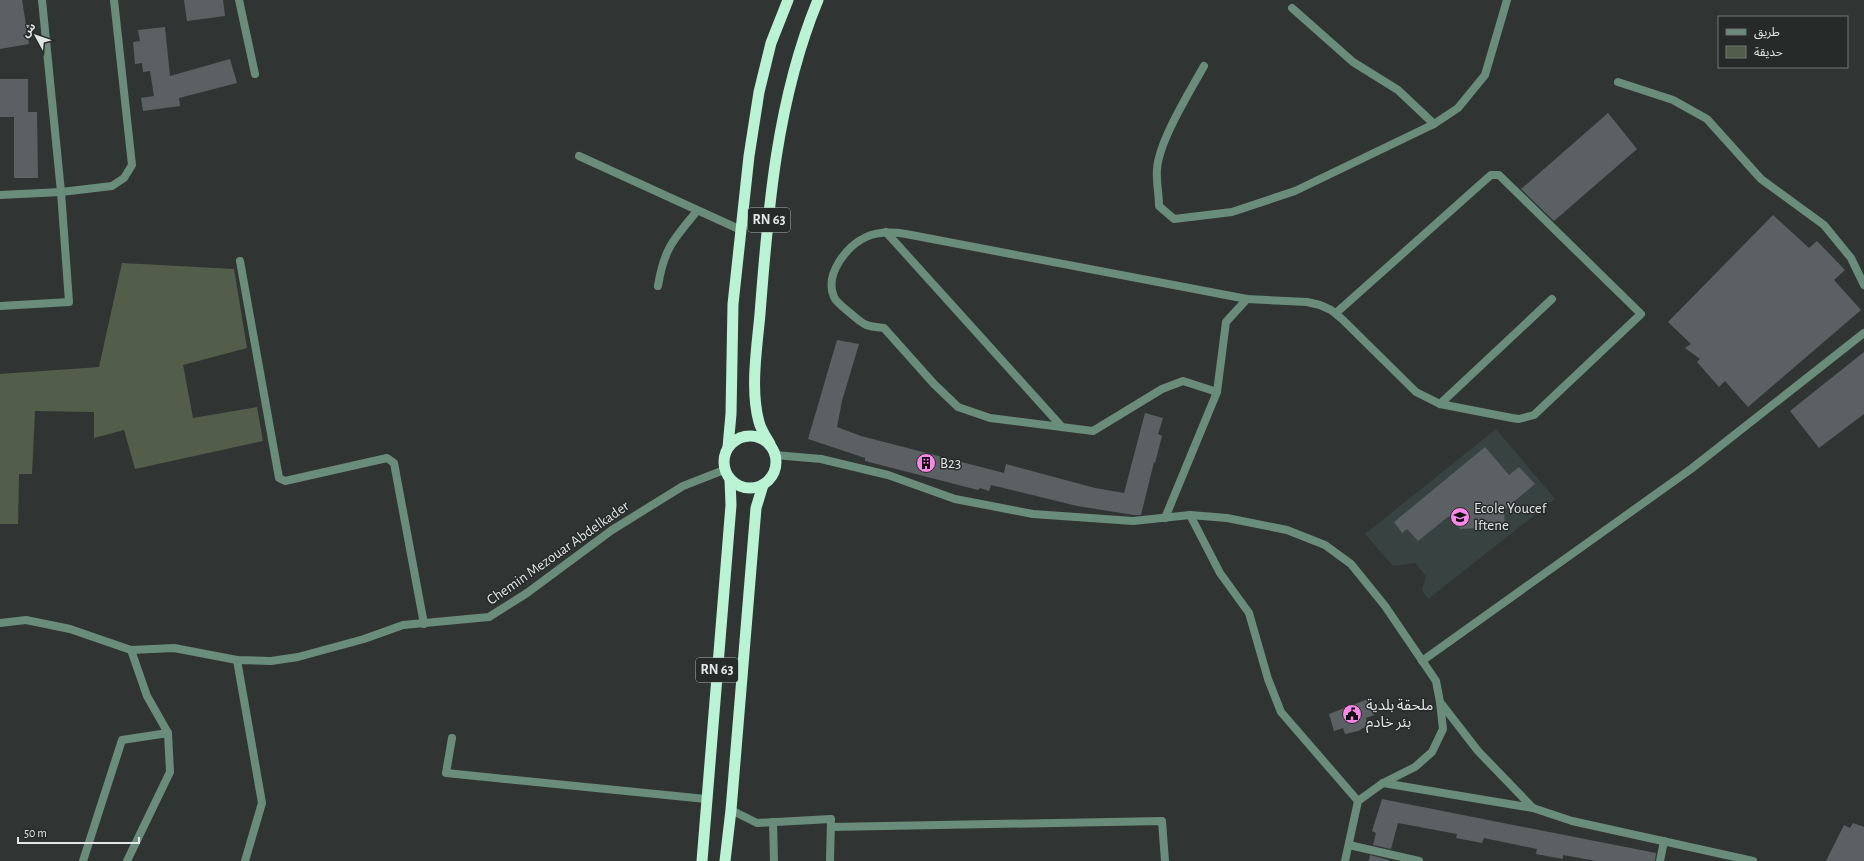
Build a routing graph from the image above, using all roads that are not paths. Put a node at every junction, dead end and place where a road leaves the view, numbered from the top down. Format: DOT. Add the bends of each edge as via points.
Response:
graph roads {
  1 [pos="42,0"];
  2 [pos="114,0"];
  3 [pos="239,0"];
  4 [pos="788,0"];
  5 [pos="818,0"];
  6 [pos="1507,0"];
  7 [pos="1292,8"];
  8 [pos="1204,66"];
  9 [pos="255,74"];
  10 [pos="1618,82"];
  11 [pos="1434,124"];
  12 [pos="579,156"];
  13 [pos="61,192"];
  14 [pos="0,195"];
  15 [pos="697,210"];
  16 [pos="741,230"];
  17 [pos="886,232"];
  18 [pos="240,262"];
  19 [pos="1864,285"];
  20 [pos="658,286"];
  21 [pos="1247,299"];
  22 [pos="1552,299"];
  23 [pos="0,306"];
  24 [pos="1336,313"];
  25 [pos="1864,333"];
  26 [pos="1217,392"];
  27 [pos="1440,404"];
  28 [pos="1062,427"];
  29 [pos="770,444"];
  30 [pos="728,447"];
  31 [pos="775,455"];
  32 [pos="724,470"];
  33 [pos="730,480"];
  34 [pos="763,485"];
  35 [pos="1190,515"];
  36 [pos="1165,518"];
  37 [pos="0,622"];
  38 [pos="424,624"];
  39 [pos="131,650"];
  40 [pos="237,660"];
  41 [pos="1422,661"];
  42 [pos="1440,702"];
  43 [pos="168,733"];
  44 [pos="452,738"];
  45 [pos="1383,783"];
  46 [pos="706,799"];
  47 [pos="1358,801"];
  48 [pos="1533,808"];
  49 [pos="731,810"];
  50 [pos="773,822"];
  51 [pos="830,827"];
  52 [pos="1664,841"];
  53 [pos="1349,844"];
  54 [pos="83,861"];
  55 [pos="127,861"];
  56 [pos="245,861"];
  57 [pos="702,861"];
  58 [pos="726,861"];
  59 [pos="774,861"];
  60 [pos="830,861"];
  61 [pos="1165,861"];
  62 [pos="1346,861"];
  63 [pos="1418,861"];
  64 [pos="1660,861"];
  65 [pos="1753,861"];
  1 -- 13 [label="street"];
  2 -- 13 [label="street" via="132,165 124,178 112,186"];
  3 -- 9 [label="street"];
  4 -- 16 [label="highway, RN 63" via="772,43 759,92"];
  5 -- 29 [label="highway, RN 63" via="804,32 782,115 765,259 756,366 756,404 759,423"];
  6 -- 11 [label="street" via="1485,75 1458,108"];
  7 -- 11 [label="street" via="1354,62 1398,90"];
  8 -- 11 [label="street" via="1175,120 1157,168 1159,206 1174,219 1232,212 1295,191"];
  10 -- 19 [label="street" via="1673,100 1707,119 1761,179 1824,225 1851,258"];
  12 -- 15 [label="street"];
  13 -- 14 [label="street"];
  13 -- 23 [label="street" via="69,302"];
  15 -- 16 [label="street"];
  15 -- 20 [label="street" via="671,242 661,266"];
  16 -- 30 [label="highway, RN 63" via="733,304"];
  17 -- 21 [label="street"];
  17 -- 28 [label="street"];
  17 -- 28 [label="street" via="867,236 851,246 837,266 831,281 834,297 865,326 884,328 958,407 990,418"];
  18 -- 38 [label="street" via="279,478 286,481 387,458 394,463"];
  21 -- 24 [label="street" via="1306,302 1320,305"];
  21 -- 26 [label="street" via="1226,322"];
  22 -- 27 [label="street"];
  24 -- 27 [label="street" via="1416,392"];
  24 -- 27 [label="street" via="1483,182 1499,175 1641,314 1534,415 1519,419"];
  25 -- 41 [label="street" via="1691,469"];
  26 -- 28 [label="street" via="1183,381 1162,389 1092,431"];
  26 -- 36 [label="street"];
  29 -- 30 [label="highway" via="760,438 748,436 737,439"];
  29 -- 31 [label="highway, RN 63"];
  30 -- 32 [label="highway, RN 63" via="724,458"];
  31 -- 34 [label="highway, RN 63" via="774,472"];
  31 -- 36 [label="street" via="821,459 888,475 955,500 1033,514 1134,521"];
  32 -- 33 [label="highway, RN 63"];
  32 -- 38 [label="street, Chemin Mezouar Abdelkader" via="683,486 612,530 527,593 489,617"];
  33 -- 34 [label="highway" via="740,486 751,488"];
  33 -- 46 [label="highway, RN 63" via="731,505"];
  34 -- 49 [label="highway, RN 63" via="756,508"];
  35 -- 36 [label="street"];
  35 -- 41 [label="street" via="1227,518 1287,530 1325,545 1351,564 1386,606"];
  35 -- 47 [label="street" via="1220,573 1249,613 1268,679 1281,712"];
  37 -- 39 [label="street, Chemin Mezouar Abdelkader" via="26,620 62,628"];
  38 -- 40 [label="street, Chemin Mezouar Abdelkader" via="403,625 364,639 298,657 271,661"];
  39 -- 40 [label="street, Chemin Mezouar Abdelkader" via="174,648"];
  39 -- 43 [label="street" via="147,696"];
  40 -- 56 [label="street" via="262,803"];
  41 -- 42 [label="street" via="1436,681"];
  42 -- 45 [label="street" via="1442,729 1432,752 1415,767"];
  42 -- 48 [label="street" via="1478,751"];
  43 -- 54 [label="street" via="122,740"];
  43 -- 55 [label="street" via="170,772"];
  44 -- 46 [label="street" via="446,773"];
  45 -- 47 [label="street"];
  45 -- 48 [label="street"];
  46 -- 57 [label="highway, RN 63"];
  47 -- 53 [label="street"];
  48 -- 52 [label="street" via="1572,821"];
  49 -- 50 [label="street" via="756,823"];
  49 -- 58 [label="highway, RN 63"];
  50 -- 51 [label="street" via="831,819"];
  50 -- 59 [label="street"];
  51 -- 60 [label="street"];
  51 -- 61 [label="street" via="1162,821"];
  52 -- 64 [label="street"];
  52 -- 65 [label="street"];
  53 -- 62 [label="street"];
  53 -- 63 [label="street"];
}
